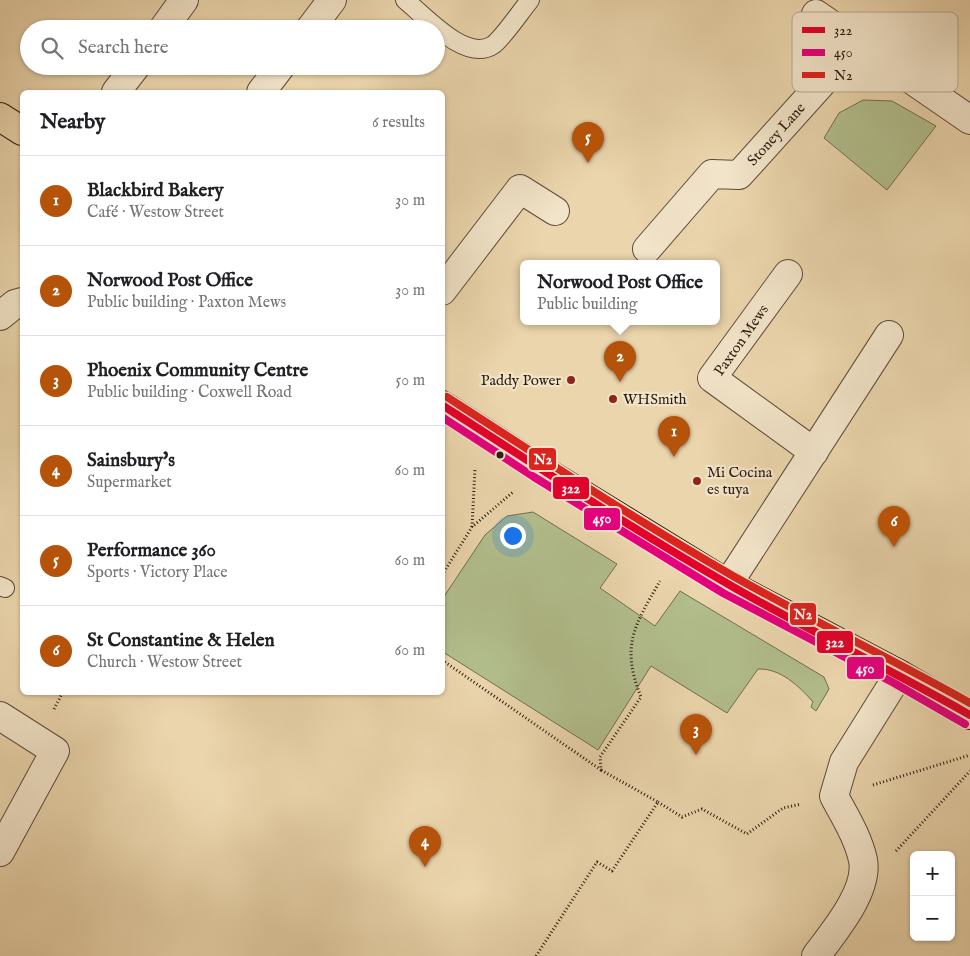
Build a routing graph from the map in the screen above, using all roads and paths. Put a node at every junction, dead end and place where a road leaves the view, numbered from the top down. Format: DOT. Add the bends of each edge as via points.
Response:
graph roads {
  1 [pos="184,0"];
  2 [pos="332,0"];
  3 [pos="405,0"];
  4 [pos="530,0"];
  5 [pos="170,20"];
  6 [pos="317,20"];
  7 [pos="429,20"];
  8 [pos="445,33"];
  9 [pos="129,75"];
  10 [pos="274,75"];
  11 [pos="118,90"];
  12 [pos="263,90"];
  13 [pos="814,92"];
  14 [pos="929,92"];
  15 [pos="0,117"];
  16 [pos="970,120"];
  17 [pos="20,130"];
  18 [pos="555,211"];
  19 [pos="647,249"];
  20 [pos="788,274"];
  21 [pos="445,287"];
  22 [pos="20,303"];
  23 [pos="0,316"];
  24 [pos="889,335"];
  25 [pos="445,408"];
  26 [pos="476,428"];
  27 [pos="814,452"];
  28 [pos="539,468"];
  29 [pos="472,527"];
  30 [pos="678,553"];
  31 [pos="445,570"];
  32 [pos="728,584"];
  33 [pos="445,662"];
  34 [pos="900,674"];
  35 [pos="970,715"];
  36 [pos="0,716"];
  37 [pos="970,755"];
  38 [pos="601,770"];
  39 [pos="970,771"];
  40 [pos="834,796"];
  41 [pos="658,802"];
  42 [pos="0,852"];
  43 [pos="860,890"];
  44 [pos="536,956"];
  45 [pos="816,956"];
  1 -- 5 [label="street"];
  2 -- 6 [label="street"];
  3 -- 7 [label="lane"];
  4 -- 8 [label="lane" via="493,45 479,49 461,46"];
  9 -- 11 [label="street"];
  10 -- 12 [label="street"];
  13 -- 19 [label="street, Stoney Lane" via="739,175 712,174"];
  14 -- 16 [label="street"];
  15 -- 17 [label="main road"];
  18 -- 21 [label="street" via="520,189"];
  20 -- 27 [label="street, Paxton Mews" via="712,378"];
  22 -- 23 [label="street"];
  24 -- 27 [label="street"];
  25 -- 26 [label="main road"];
  26 -- 28 [label="main road"];
  26 -- 29 [label="path"];
  27 -- 32 [label="street"];
  28 -- 29 [label="path"];
  28 -- 30 [label="main road"];
  29 -- 31 [label="path"];
  30 -- 32 [label="main road"];
  30 -- 38 [label="path" via="636,622 631,638 632,657 641,697 600,757"];
  32 -- 34 [label="main road"];
  33 -- 38 [label="path"];
  34 -- 35 [label="main road"];
  34 -- 40 [label="street" via="844,762"];
  36 -- 42 [label="street" via="55,751"];
  37 -- 40 [label="path"];
  38 -- 41 [label="path"];
  39 -- 43 [label="path"];
  40 -- 41 [label="path" via="783,808 748,834 702,809 682,817"];
  40 -- 43 [label="street" via="855,836 863,862"];
  41 -- 44 [label="path" via="612,871 597,862"];
  43 -- 45 [label="street"];
}
